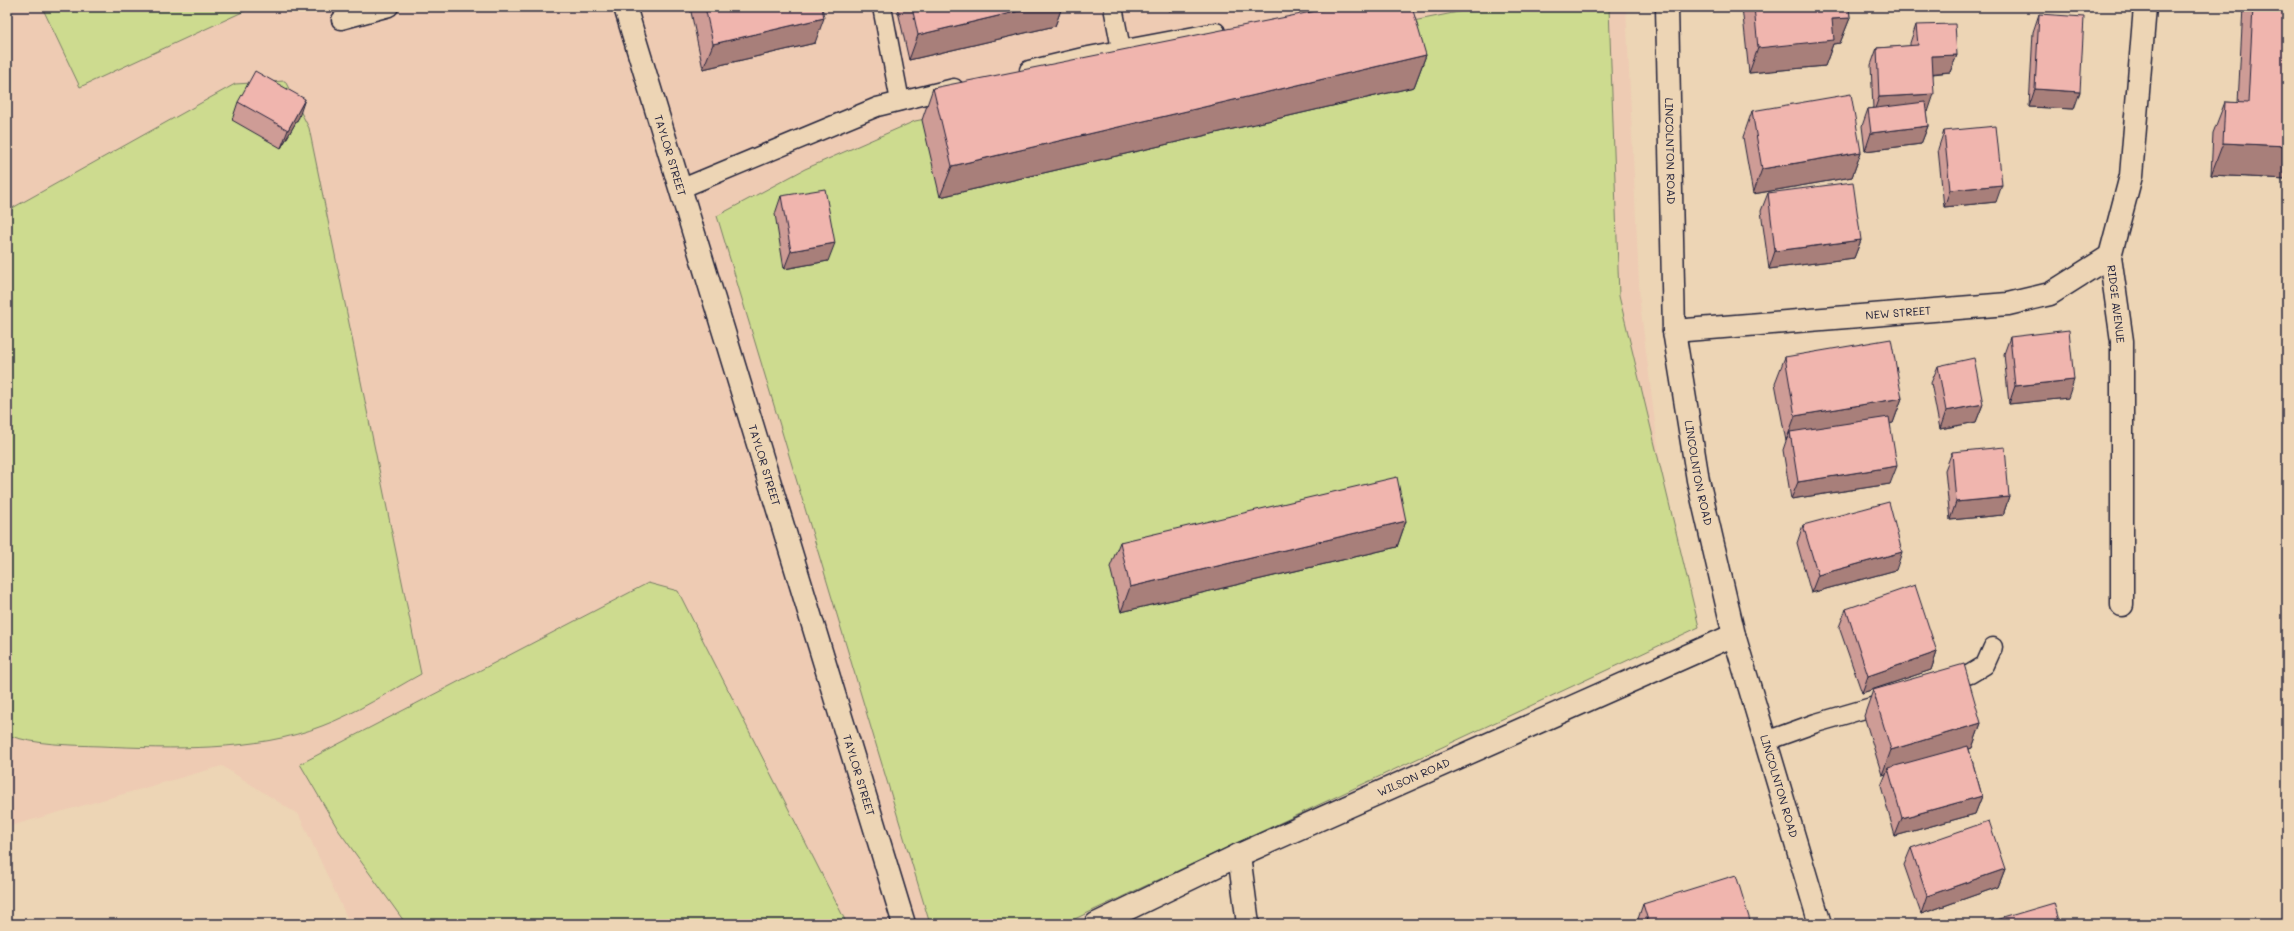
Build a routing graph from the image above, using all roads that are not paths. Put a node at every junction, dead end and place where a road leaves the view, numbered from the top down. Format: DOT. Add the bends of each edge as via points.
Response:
graph roads {
  1 [pos="388,7"];
  2 [pos="625,7"];
  3 [pos="882,7"];
  4 [pos="1113,7"];
  5 [pos="1668,7"];
  6 [pos="2145,7"];
  7 [pos="341,20"];
  8 [pos="1236,28"];
  9 [pos="1121,49"];
  10 [pos="1014,73"];
  11 [pos="969,85"];
  12 [pos="900,101"];
  13 [pos="680,189"];
  14 [pos="2110,256"];
  15 [pos="1674,331"];
  16 [pos="2122,605"];
  17 [pos="1734,635"];
  18 [pos="1993,647"];
  19 [pos="1926,689"];
  20 [pos="1904,697"];
  21 [pos="1766,741"];
  22 [pos="1239,855"];
  23 [pos="904,924"];
  24 [pos="1096,924"];
  25 [pos="1248,924"];
  26 [pos="1820,924"];
  1 -- 7 [label="lane"];
  2 -- 13 [label="street, TAYLOR STREET"];
  3 -- 12 [label="lane"];
  4 -- 9 [label="lane"];
  5 -- 15 [label="street, LINCOLNTON ROAD"];
  6 -- 14 [label="street, RIDGE AVENUE" via="2131,176"];
  8 -- 9 [label="lane"];
  9 -- 10 [label="lane"];
  11 -- 12 [label="lane"];
  12 -- 13 [label="lane" via="877,107"];
  13 -- 23 [label="street, TAYLOR STREET"];
  14 -- 15 [label="street, NEW STREET" via="2050,294 2008,304"];
  14 -- 16 [label="street, RIDGE AVENUE" via="2122,341"];
  15 -- 17 [label="street, LINCOLNTON ROAD" via="1698,480"];
  17 -- 21 [label="street, LINCOLNTON ROAD"];
  17 -- 22 [label="street, WILSON ROAD"];
  18 -- 19 [label="lane" via="1985,665 1970,674"];
  20 -- 21 [label="lane"];
  21 -- 26 [label="street, LINCOLNTON ROAD"];
  22 -- 24 [label="street, WILSON ROAD"];
  22 -- 25 [label="street"];
}
